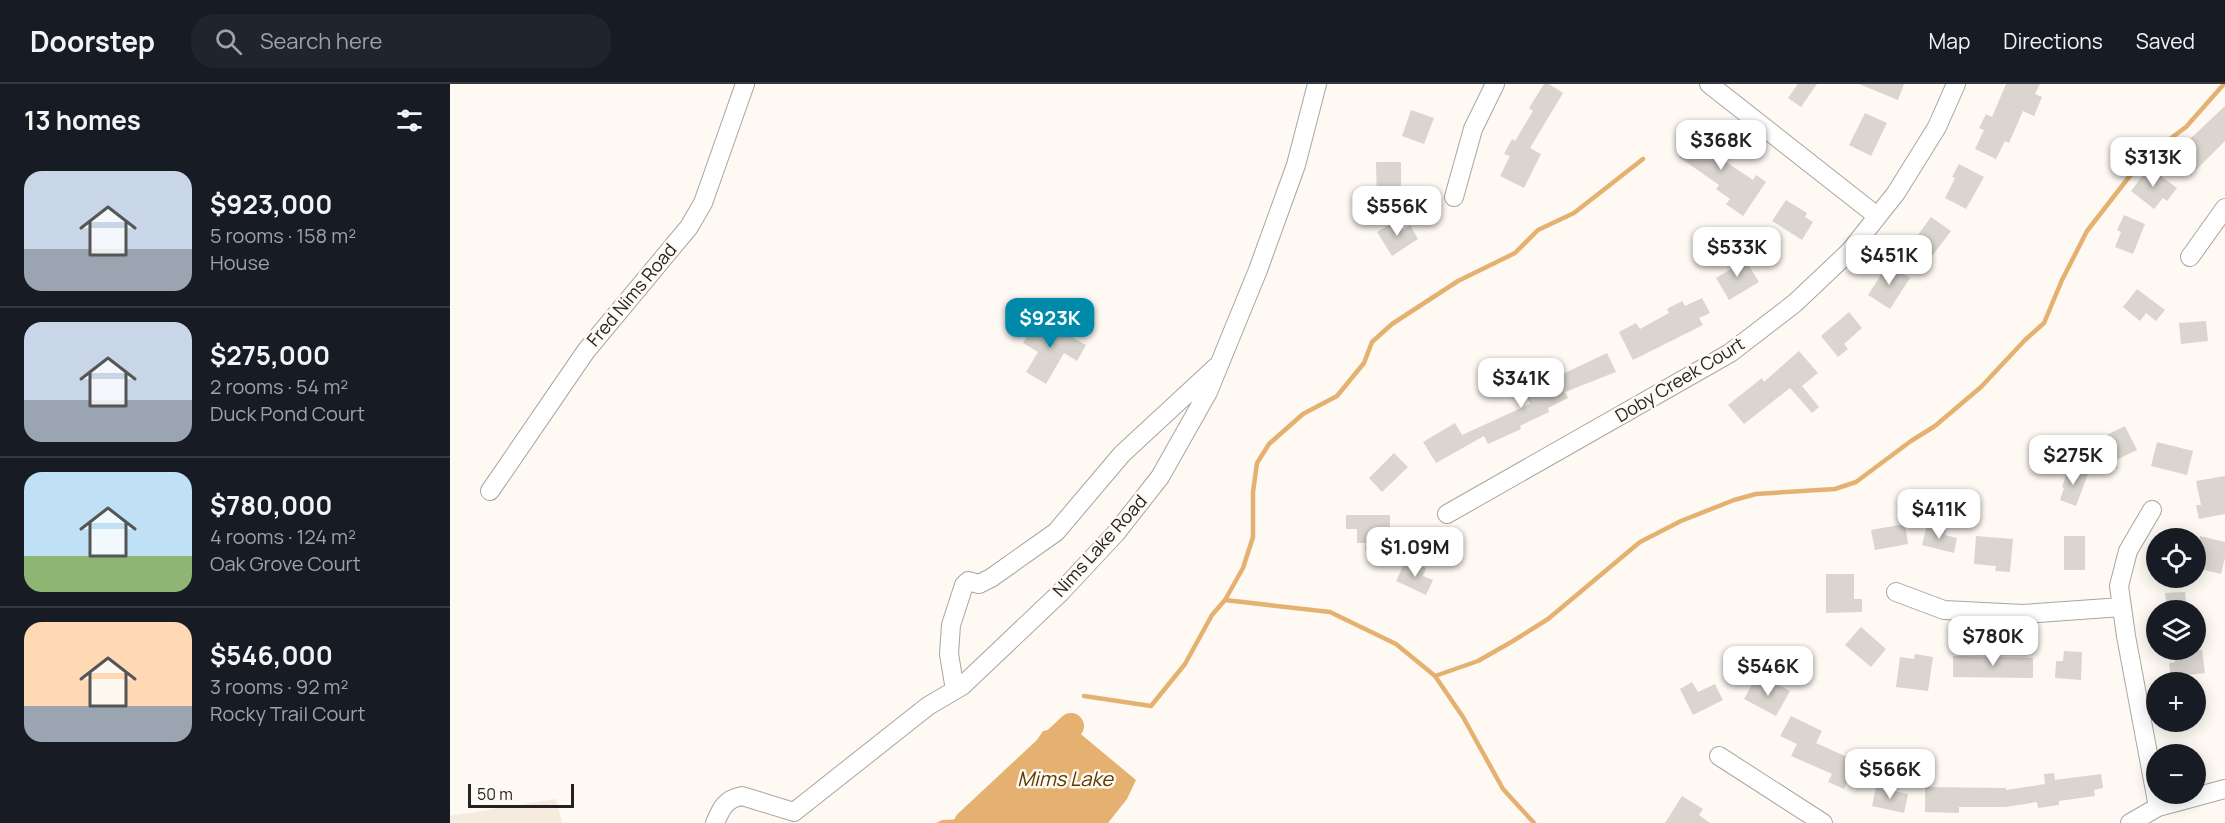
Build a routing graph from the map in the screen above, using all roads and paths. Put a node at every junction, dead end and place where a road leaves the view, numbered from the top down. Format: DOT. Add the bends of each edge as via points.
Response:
graph roads {
  1 [pos="745,84"];
  2 [pos="1317,84"];
  3 [pos="1495,84"];
  4 [pos="1709,84"];
  5 [pos="1956,84"];
  6 [pos="1454,197"];
  7 [pos="2225,208"];
  8 [pos="1877,216"];
  9 [pos="2190,256"];
  10 [pos="1219,364"];
  11 [pos="490,491"];
  12 [pos="2152,510"];
  13 [pos="1447,514"];
  14 [pos="1896,592"];
  15 [pos="2122,607"];
  16 [pos="955,690"];
  17 [pos="1719,756"];
  18 [pos="2225,789"];
  19 [pos="2158,807"];
  20 [pos="715,823"];
  21 [pos="1823,823"];
  22 [pos="2130,823"];
  1 -- 11 [label="street, Fred Nims Road" via="703,203 689,228 586,351"];
  2 -- 10 [label="street, Nims Lake Road" via="1296,165"];
  3 -- 6 [label="street" via="1473,129"];
  4 -- 8 [label="street"];
  5 -- 8 [label="street, Doby Creek Court" via="1937,128"];
  7 -- 9 [label="street"];
  8 -- 13 [label="street, Doby Creek Court" via="1850,251 1795,303 1730,353"];
  10 -- 16 [label="street, Nims Lake Road" via="1208,392 1160,477 1116,533 1017,634"];
  10 -- 16 [label="street" via="1122,454 1056,532 991,578 964,585 951,625 949,654"];
  12 -- 15 [label="street" via="2128,551 2119,586"];
  14 -- 15 [label="street" via="1944,610 2023,614"];
  15 -- 19 [label="street"];
  16 -- 20 [label="street, Nims Lake Road" via="928,706 794,812 742,796 721,807"];
  17 -- 21 [label="street"];
  18 -- 19 [label="street"];
  19 -- 22 [label="street"];
}
